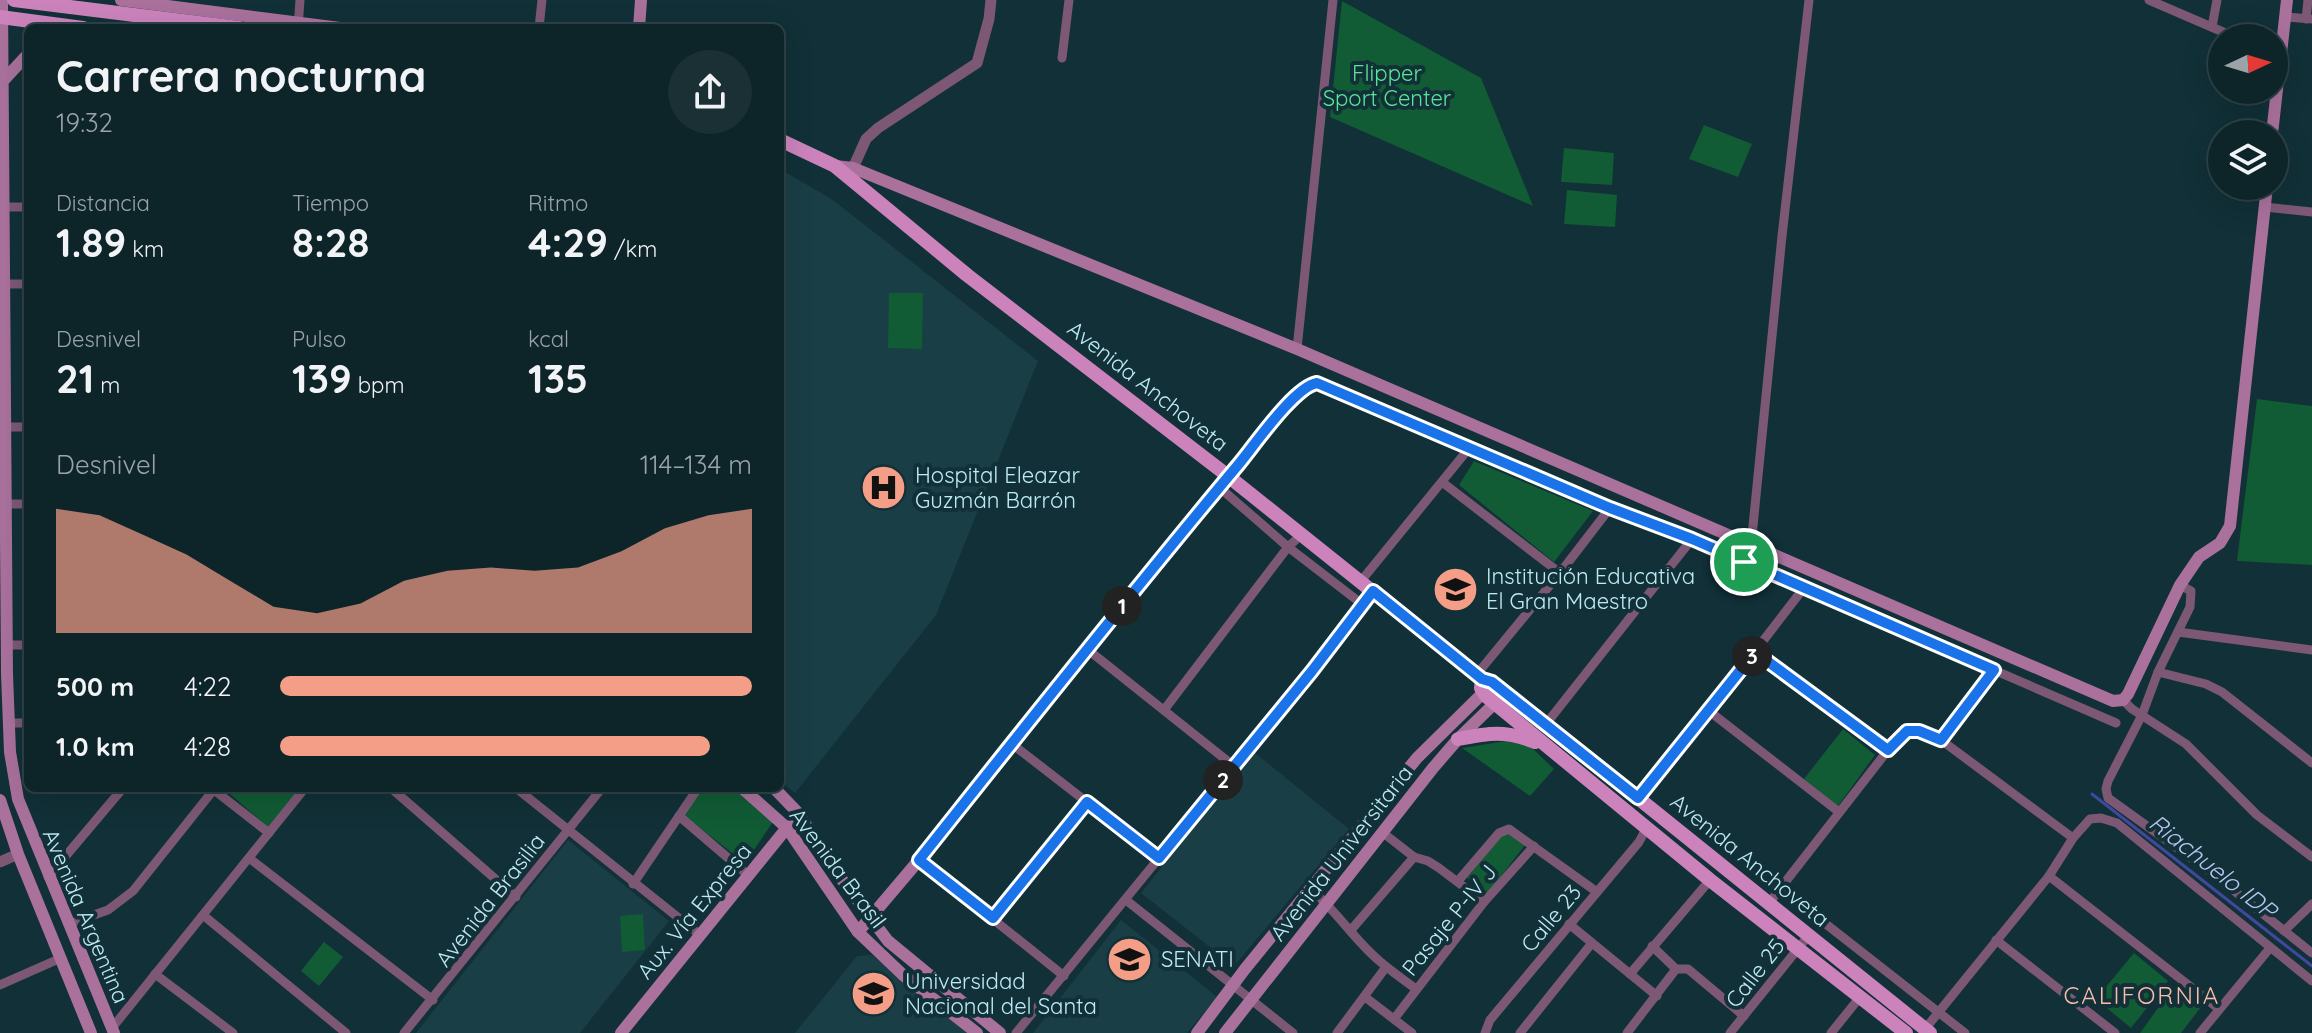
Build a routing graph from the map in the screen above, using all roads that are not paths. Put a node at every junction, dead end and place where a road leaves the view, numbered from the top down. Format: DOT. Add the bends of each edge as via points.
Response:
graph roads {
  1 [pos="2,0"];
  2 [pos="14,0"];
  3 [pos="121,0"];
  4 [pos="300,0"];
  5 [pos="542,0"];
  6 [pos="641,0"];
  7 [pos="991,0"];
  8 [pos="1069,0"];
  9 [pos="1333,0"];
  10 [pos="1809,0"];
  11 [pos="2217,0"];
  12 [pos="2287,0"];
  13 [pos="2308,0"];
  14 [pos="2155,1"];
  15 [pos="204,11"];
  16 [pos="1,17"];
  17 [pos="2285,17"];
  18 [pos="2309,19"];
  19 [pos="53,24"];
  20 [pos="231,24"];
  21 [pos="285,24"];
  22 [pos="298,24"];
  23 [pos="539,24"];
  24 [pos="639,24"];
  25 [pos="2213,24"];
  26 [pos="2284,24"];
  27 [pos="2208,25"];
  28 [pos="24,58"];
  29 [pos="1062,58"];
  30 [pos="3,81"];
  31 [pos="784,142"];
  32 [pos="835,166"];
  33 [pos="853,168"];
  34 [pos="2266,200"];
  35 [pos="4,207"];
  36 [pos="24,207"];
  37 [pos="2265,207"];
  38 [pos="2312,212"];
  39 [pos="4,284"];
  40 [pos="24,284"];
  41 [pos="1297,349"];
  42 [pos="3,352"];
  43 [pos="6,427"];
  44 [pos="24,427"];
  45 [pos="1470,447"];
  46 [pos="1224,482"];
  47 [pos="1442,482"];
  48 [pos="7,504"];
  49 [pos="24,504"];
  50 [pos="1610,508"];
  51 [pos="1301,535"];
  52 [pos="1692,539"];
  53 [pos="1751,546"];
  54 [pos="1288,547"];
  55 [pos="1744,562"];
  56 [pos="1560,573"];
  57 [pos="2180,585"];
  58 [pos="1367,586"];
  59 [pos="1803,589"];
  60 [pos="4,596"];
  61 [pos="1362,604"];
  62 [pos="2178,632"];
  63 [pos="7,645"];
  64 [pos="24,645"];
  65 [pos="1087,649"];
  66 [pos="2312,650"];
  67 [pos="1755,652"];
  68 [pos="1994,670"];
  69 [pos="2158,672"];
  70 [pos="1489,687"];
  71 [pos="2123,700"];
  72 [pos="1164,710"];
  73 [pos="1709,711"];
  74 [pos="2142,715"];
  75 [pos="9,723"];
  76 [pos="24,723"];
  77 [pos="2116,723"];
  78 [pos="1546,724"];
  79 [pos="1458,739"];
  80 [pos="1941,740"];
  81 [pos="1012,744"];
  82 [pos="1545,746"];
  83 [pos="1888,750"];
  84 [pos="2312,763"];
  85 [pos="1235,767"];
  86 [pos="120,792"];
  87 [pos="212,792"];
  88 [pos="218,792"];
  89 [pos="302,792"];
  90 [pos="396,792"];
  91 [pos="521,792"];
  92 [pos="599,792"];
  93 [pos="695,792"];
  94 [pos="746,792"];
  95 [pos="778,792"];
  96 [pos="1638,798"];
  97 [pos="0,800"];
  98 [pos="1087,802"];
  99 [pos="1839,812"];
  100 [pos="800,815"];
  101 [pos="679,816"];
  102 [pos="1647,827"];
  103 [pos="787,828"];
  104 [pos="29,831"];
  105 [pos="567,831"];
  106 [pos="1382,832"];
  107 [pos="269,833"];
  108 [pos="11,837"];
  109 [pos="2073,838"];
  110 [pos="1534,846"];
  111 [pos="39,855"];
  112 [pos="1414,857"];
  113 [pos="2312,857"];
  114 [pos="19,858"];
  115 [pos="249,858"];
  116 [pos="1159,858"];
  117 [pos="919,860"];
  118 [pos="0,862"];
  119 [pos="748,875"];
  120 [pos="2049,876"];
  121 [pos="48,877"];
  122 [pos="1710,880"];
  123 [pos="1458,881"];
  124 [pos="633,884"];
  125 [pos="1780,888"];
  126 [pos="1310,889"];
  127 [pos="1597,892"];
  128 [pos="516,897"];
  129 [pos="1126,900"];
  130 [pos="1326,902"];
  131 [pos="1484,902"];
  132 [pos="1769,903"];
  133 [pos="2312,904"];
  134 [pos="61,909"];
  135 [pos="203,915"];
  136 [pos="44,918"];
  137 [pos="993,918"];
  138 [pos="870,919"];
  139 [pos="68,924"];
  140 [pos="1569,924"];
  141 [pos="1351,930"];
  142 [pos="2284,931"];
  143 [pos="858,932"];
  144 [pos="700,935"];
  145 [pos="1809,935"];
  146 [pos="1996,940"];
  147 [pos="1592,943"];
  148 [pos="1652,946"];
  149 [pos="1797,948"];
  150 [pos="2270,948"];
  151 [pos="2312,953"];
  152 [pos="61,958"];
  153 [pos="1386,967"];
  154 [pos="1676,969"];
  155 [pos="155,974"];
  156 [pos="1630,974"];
  157 [pos="1064,976"];
  158 [pos="2312,981"];
  159 [pos="0,985"];
  160 [pos="1234,986"];
  161 [pos="1416,989"];
  162 [pos="1657,996"];
  163 [pos="1365,997"];
  164 [pos="1860,997"];
  165 [pos="433,1000"];
  166 [pos="1251,1000"];
  167 [pos="2219,1009"];
  168 [pos="1938,1012"];
  169 [pos="1744,1016"];
  170 [pos="1394,1019"];
  171 [pos="113,1031"];
  172 [pos="1928,1031"];
  173 [pos="91,1033"];
  174 [pos="233,1033"];
  175 [pos="346,1033"];
  176 [pos="404,1033"];
  177 [pos="621,1033"];
  178 [pos="977,1033"];
  179 [pos="1000,1033"];
  180 [pos="1016,1033"];
  181 [pos="1197,1033"];
  182 [pos="1225,1033"];
  183 [pos="1293,1033"];
  184 [pos="1337,1033"];
  185 [pos="1412,1033"];
  186 [pos="1485,1033"];
  187 [pos="1520,1033"];
  188 [pos="1627,1033"];
  189 [pos="1730,1033"];
  190 [pos="1831,1033"];
  191 [pos="1906,1033"];
  192 [pos="1965,1033"];
  193 [pos="2114,1033"];
  194 [pos="2200,1033"];
  1 -- 16 [label="main road, Avenida Argentina"];
  2 -- 15 [label="main road"];
  3 -- 15 [label="main road"];
  4 -- 22 [label="street"];
  5 -- 23 [label="street"];
  6 -- 24 [label="main road"];
  7 -- 33 [label="street" via="977,63 878,128 866,139"];
  8 -- 29 [label="street"];
  9 -- 41 [label="street"];
  10 -- 53 [label="street"];
  11 -- 25 [label="street"];
  12 -- 17 [label="main road"];
  13 -- 18 [label="street"];
  14 -- 27 [label="street"];
  15 -- 20 [label="main road"];
  15 -- 21 [label="main road"];
  16 -- 19 [label="main road"];
  16 -- 30 [label="main road, Avenida Argentina"];
  17 -- 18 [label="street"];
  17 -- 26 [label="main road"];
  28 -- 30 [label="main road"];
  30 -- 35 [label="main road, Avenida Argentina"];
  31 -- 32 [label="main road, Avenida Anchoveta"];
  32 -- 33 [label="main road"];
  32 -- 46 [label="main road, Avenida Anchoveta"];
  33 -- 41 [label="main road"];
  34 -- 37 [label="main road"];
  35 -- 36 [label="street"];
  35 -- 39 [label="main road, Avenida Argentina"];
  37 -- 38 [label="street"];
  37 -- 57 [label="main road" via="2230,526"];
  39 -- 40 [label="street"];
  39 -- 42 [label="main road, Avenida Argentina"];
  41 -- 53 [label="main road"];
  42 -- 43 [label="main road, Avenida Argentina"];
  43 -- 44 [label="street"];
  43 -- 48 [label="main road, Avenida Argentina"];
  45 -- 46 [label="street" via="1317,383 1303,389"];
  45 -- 47 [label="street"];
  45 -- 50 [label="street"];
  46 -- 51 [label="main road, Avenida Anchoveta"];
  46 -- 54 [label="street"];
  46 -- 65 [label="main road"];
  47 -- 56 [label="street"];
  47 -- 58 [label="street"];
  48 -- 49 [label="street"];
  48 -- 60 [label="main road, Avenida Argentina"];
  50 -- 52 [label="street"];
  50 -- 56 [label="street"];
  51 -- 54 [label="street"];
  51 -- 58 [label="main road, Avenida Anchoveta"];
  52 -- 55 [label="street"];
  52 -- 78 [label="street"];
  53 -- 55 [label="street"];
  53 -- 71 [label="main road" via="2113,701"];
  54 -- 61 [label="street"];
  54 -- 72 [label="street"];
  55 -- 59 [label="street"];
  56 -- 70 [label="street"];
  57 -- 62 [label="street" via="2193,597"];
  57 -- 71 [label="main road"];
  58 -- 61 [label="street"];
  58 -- 70 [label="main road, Avenida Anchoveta"];
  59 -- 67 [label="street"];
  59 -- 68 [label="street"];
  60 -- 63 [label="main road, Avenida Argentina"];
  61 -- 85 [label="street"];
  62 -- 66 [label="street"];
  62 -- 69 [label="street"];
  63 -- 64 [label="street"];
  63 -- 75 [label="main road, Avenida Argentina"];
  65 -- 72 [label="street"];
  65 -- 81 [label="main road"];
  67 -- 73 [label="street"];
  67 -- 83 [label="street"];
  68 -- 77 [label="street"];
  68 -- 80 [label="street"];
  69 -- 74 [label="street"];
  69 -- 84 [label="street" via="2222,692"];
  70 -- 78 [label="main road, Avenida Anchoveta"];
  70 -- 79 [label="main road, Avenida Universitaria"];
  70 -- 82 [label="main road, Avenida Anchoveta"];
  70 -- 126 [label="main road" via="1417,758"];
  71 -- 74 [label="street"];
  72 -- 85 [label="street"];
  73 -- 96 [label="street"];
  73 -- 99 [label="street"];
  74 -- 113 [label="street" via="2186,744 2257,815"];
  74 -- 142 [label="street" via="2108,781 2108,798"];
  75 -- 76 [label="street"];
  75 -- 104 [label="main road, Avenida Argentina" via="12,772"];
  78 -- 96 [label="main road, Avenida Anchoveta"];
  79 -- 82 [label="main road" via="1510,733"];
  79 -- 106 [label="main road, Avenida Universitaria"];
  80 -- 83 [label="street" via="1907,731"];
  80 -- 109 [label="street"];
  81 -- 98 [label="street"];
  81 -- 117 [label="main road"];
  82 -- 102 [label="main road, Avenida Anchoveta"];
  83 -- 99 [label="street"];
  85 -- 116 [label="street"];
  86 -- 121 [label="street"];
  87 -- 139 [label="street" via="133,891 108,910"];
  88 -- 107 [label="street"];
  89 -- 107 [label="street"];
  90 -- 128 [label="street"];
  91 -- 105 [label="street"];
  92 -- 105 [label="street, Avenida Brasilia"];
  93 -- 101 [label="street"];
  94 -- 103 [label="main road, Avenida Brasil"];
  95 -- 100 [label="main road, Avenida Brasil"];
  96 -- 132 [label="main road, Avenida Anchoveta"];
  97 -- 108 [label="main road, Avenida Argentina"];
  98 -- 116 [label="street"];
  98 -- 137 [label="street"];
  99 -- 125 [label="street"];
  100 -- 103 [label="main road, Aux. Vía Expresa"];
  100 -- 138 [label="main road, Avenida Brasil"];
  101 -- 119 [label="street"];
  101 -- 124 [label="street"];
  102 -- 122 [label="main road, Avenida Anchoveta"];
  102 -- 127 [label="street, Calle 23"];
  103 -- 119 [label="main road, Aux. Vía Expresa"];
  103 -- 143 [label="main road, Avenida Brasil"];
  104 -- 108 [label="street"];
  104 -- 111 [label="main road, Avenida Argentina"];
  105 -- 124 [label="street"];
  105 -- 128 [label="street, Avenida Brasilia"];
  106 -- 112 [label="street"];
  106 -- 130 [label="main road, Avenida Universitaria"];
  107 -- 115 [label="street"];
  108 -- 114 [label="main road, Avenida Argentina"];
  109 -- 120 [label="street"];
  109 -- 150 [label="street" via="2090,819 2117,823"];
  110 -- 123 [label="street" via="1505,829"];
  110 -- 127 [label="street"];
  110 -- 131 [label="street, Pasaje P-IV J"];
  111 -- 114 [label="street"];
  111 -- 121 [label="main road, Avenida Argentina"];
  112 -- 123 [label="street"];
  112 -- 141 [label="street"];
  114 -- 118 [label="street"];
  114 -- 136 [label="main road, Avenida Argentina"];
  115 -- 135 [label="street"];
  115 -- 165 [label="street"];
  116 -- 129 [label="street"];
  117 -- 137 [label="street"];
  117 -- 138 [label="main road"];
  119 -- 144 [label="main road, Aux. Vía Expresa"];
  120 -- 146 [label="street"];
  120 -- 167 [label="street"];
  121 -- 134 [label="main road, Avenida Argentina"];
  122 -- 148 [label="street"];
  122 -- 149 [label="main road, Avenida Anchoveta"];
  123 -- 131 [label="street"];
  124 -- 144 [label="street"];
  125 -- 132 [label="street"];
  125 -- 168 [label="street"];
  126 -- 130 [label="street"];
  126 -- 160 [label="main road"];
  127 -- 140 [label="street, Calle 23"];
  128 -- 165 [label="street, Avenida Brasilia"];
  129 -- 157 [label="street"];
  129 -- 160 [label="street"];
  130 -- 141 [label="street"];
  130 -- 166 [label="main road, Avenida Universitaria"];
  131 -- 161 [label="street, Pasaje P-IV J"];
  132 -- 145 [label="main road, Avenida Anchoveta"];
  133 -- 142 [label="street"];
  134 -- 136 [label="street"];
  134 -- 139 [label="main road, Avenida Argentina"];
  135 -- 155 [label="street"];
  135 -- 175 [label="street"];
  136 -- 152 [label="main road, Avenida Argentina"];
  137 -- 157 [label="street"];
  138 -- 143 [label="main road"];
  138 -- 179 [label="main road, Avenida Brasil" via="913,965"];
  139 -- 171 [label="main road, Avenida Argentina"];
  140 -- 147 [label="street"];
  140 -- 186 [label="street, Calle 23"];
  141 -- 153 [label="street"];
  142 -- 151 [label="street"];
  143 -- 178 [label="main road, Avenida Brasil"];
  144 -- 177 [label="main road, Aux. Vía Expresa"];
  145 -- 149 [label="street, Calle 25"];
  145 -- 172 [label="main road, Avenida Anchoveta"];
  146 -- 168 [label="street"];
  146 -- 193 [label="street"];
  147 -- 156 [label="street"];
  147 -- 187 [label="street"];
  148 -- 154 [label="street"];
  148 -- 156 [label="street"];
  149 -- 164 [label="main road, Avenida Anchoveta"];
  149 -- 169 [label="street, Calle 25"];
  150 -- 158 [label="street"];
  150 -- 167 [label="street"];
  152 -- 159 [label="street"];
  152 -- 173 [label="main road, Avenida Argentina"];
  153 -- 161 [label="street"];
  153 -- 163 [label="street"];
  154 -- 162 [label="street"];
  154 -- 169 [label="street" via="1688,969"];
  155 -- 171 [label="street"];
  155 -- 174 [label="street"];
  156 -- 162 [label="street"];
  157 -- 180 [label="street"];
  160 -- 166 [label="street"];
  160 -- 181 [label="main road"];
  161 -- 170 [label="street, Pasaje P-IV J"];
  162 -- 188 [label="street"];
  163 -- 170 [label="street"];
  163 -- 184 [label="street"];
  164 -- 190 [label="street"];
  164 -- 191 [label="main road, Avenida Anchoveta"];
  165 -- 176 [label="street, Avenida Brasilia"];
  166 -- 182 [label="main road, Avenida Universitaria"];
  166 -- 183 [label="street"];
  167 -- 194 [label="street"];
  168 -- 172 [label="street"];
  168 -- 192 [label="street"];
  169 -- 189 [label="street, Calle 25"];
  170 -- 185 [label="street"];
}
